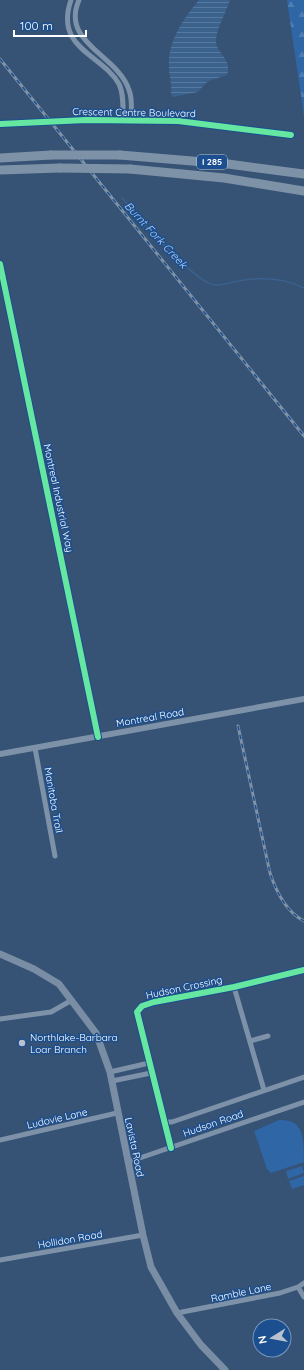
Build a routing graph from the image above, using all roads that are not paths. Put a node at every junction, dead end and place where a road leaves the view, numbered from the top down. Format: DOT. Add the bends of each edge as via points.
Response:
graph roads {
  1 [pos="71,0"];
  2 [pos="79,0"];
  3 [pos="123,120"];
  4 [pos="131,120"];
  5 [pos="0,124"];
  6 [pos="291,135"];
  7 [pos="0,158"];
  8 [pos="0,170"];
  9 [pos="304,174"];
  10 [pos="304,191"];
  11 [pos="0,264"];
  12 [pos="304,699"];
  13 [pos="98,736"];
  14 [pos="35,748"];
  15 [pos="0,754"];
  16 [pos="55,856"];
  17 [pos="0,954"];
  18 [pos="304,970"];
  19 [pos="234,987"];
  20 [pos="72,1000"];
  21 [pos="0,1019"];
  22 [pos="268,1036"];
  23 [pos="250,1041"];
  24 [pos="149,1063"];
  25 [pos="110,1072"];
  26 [pos="151,1073"];
  27 [pos="304,1077"];
  28 [pos="112,1081"];
  29 [pos="264,1090"];
  30 [pos="304,1102"];
  31 [pos="117,1113"];
  32 [pos="164,1122"];
  33 [pos="0,1140"];
  34 [pos="171,1148"];
  35 [pos="128,1162"];
  36 [pos="143,1235"];
  37 [pos="0,1260"];
  38 [pos="304,1283"];
  39 [pos="298,1288"];
  40 [pos="304,1297"];
  41 [pos="177,1313"];
  42 [pos="225,1370"];
  1 -- 3 [label="street" via="68,20 73,36 82,51 102,66 120,85"];
  2 -- 4 [label="street" via="76,16 80,32 88,44 114,65 125,81 132,100"];
  3 -- 4 [label="street, Crescent Centre Boulevard"];
  3 -- 5 [label="street, Crescent Centre Boulevard, bridge"];
  4 -- 6 [label="street, Crescent Centre Boulevard" via="178,121"];
  7 -- 9 [label="highway, I 285, bridge" via="120,155 228,164"];
  8 -- 10 [label="highway, I 285, bridge" via="130,169 224,178"];
  11 -- 13 [label="street, Montreal Industrial Way"];
  12 -- 13 [label="street, Montreal Road"];
  13 -- 14 [label="street, Montreal Road"];
  14 -- 15 [label="street, Montreal Road"];
  14 -- 16 [label="street, Manitoba Trail"];
  17 -- 20 [label="main road, Lavista Road" via="34,969 59,984"];
  18 -- 19 [label="street, Hudson Crossing"];
  19 -- 23 [label="street, Hudson Crossing"];
  19 -- 24 [label="street, Hudson Crossing" via="142,1006 137,1012"];
  20 -- 21 [label="street" via="51,1012"];
  20 -- 25 [label="main road, Lavista Road" via="96,1033"];
  22 -- 23 [label="street"];
  23 -- 29 [label="street, Hudson Crossing"];
  24 -- 25 [label="street"];
  24 -- 26 [label="street, Hudson Crossing"];
  25 -- 28 [label="main road, Lavista Road"];
  26 -- 28 [label="street"];
  26 -- 32 [label="street, Hudson Crossing"];
  27 -- 29 [label="street"];
  28 -- 31 [label="main road, Lavista Road"];
  29 -- 32 [label="street" via="172,1122"];
  30 -- 34 [label="street, Hudson Road"];
  31 -- 33 [label="street, Ludovie Lane"];
  31 -- 35 [label="main road, Lavista Road"];
  32 -- 34 [label="street, Hudson Crossing"];
  34 -- 35 [label="street, Hudson Road"];
  35 -- 36 [label="main road, Lavista Road"];
  36 -- 37 [label="street, Hollidon Road"];
  36 -- 41 [label="main road, Lavista Road" via="161,1288"];
  38 -- 39 [label="street"];
  39 -- 40 [label="street"];
  39 -- 41 [label="street, Ramble Lane"];
  41 -- 42 [label="main road, Lavista Road" via="201,1346"];
}
